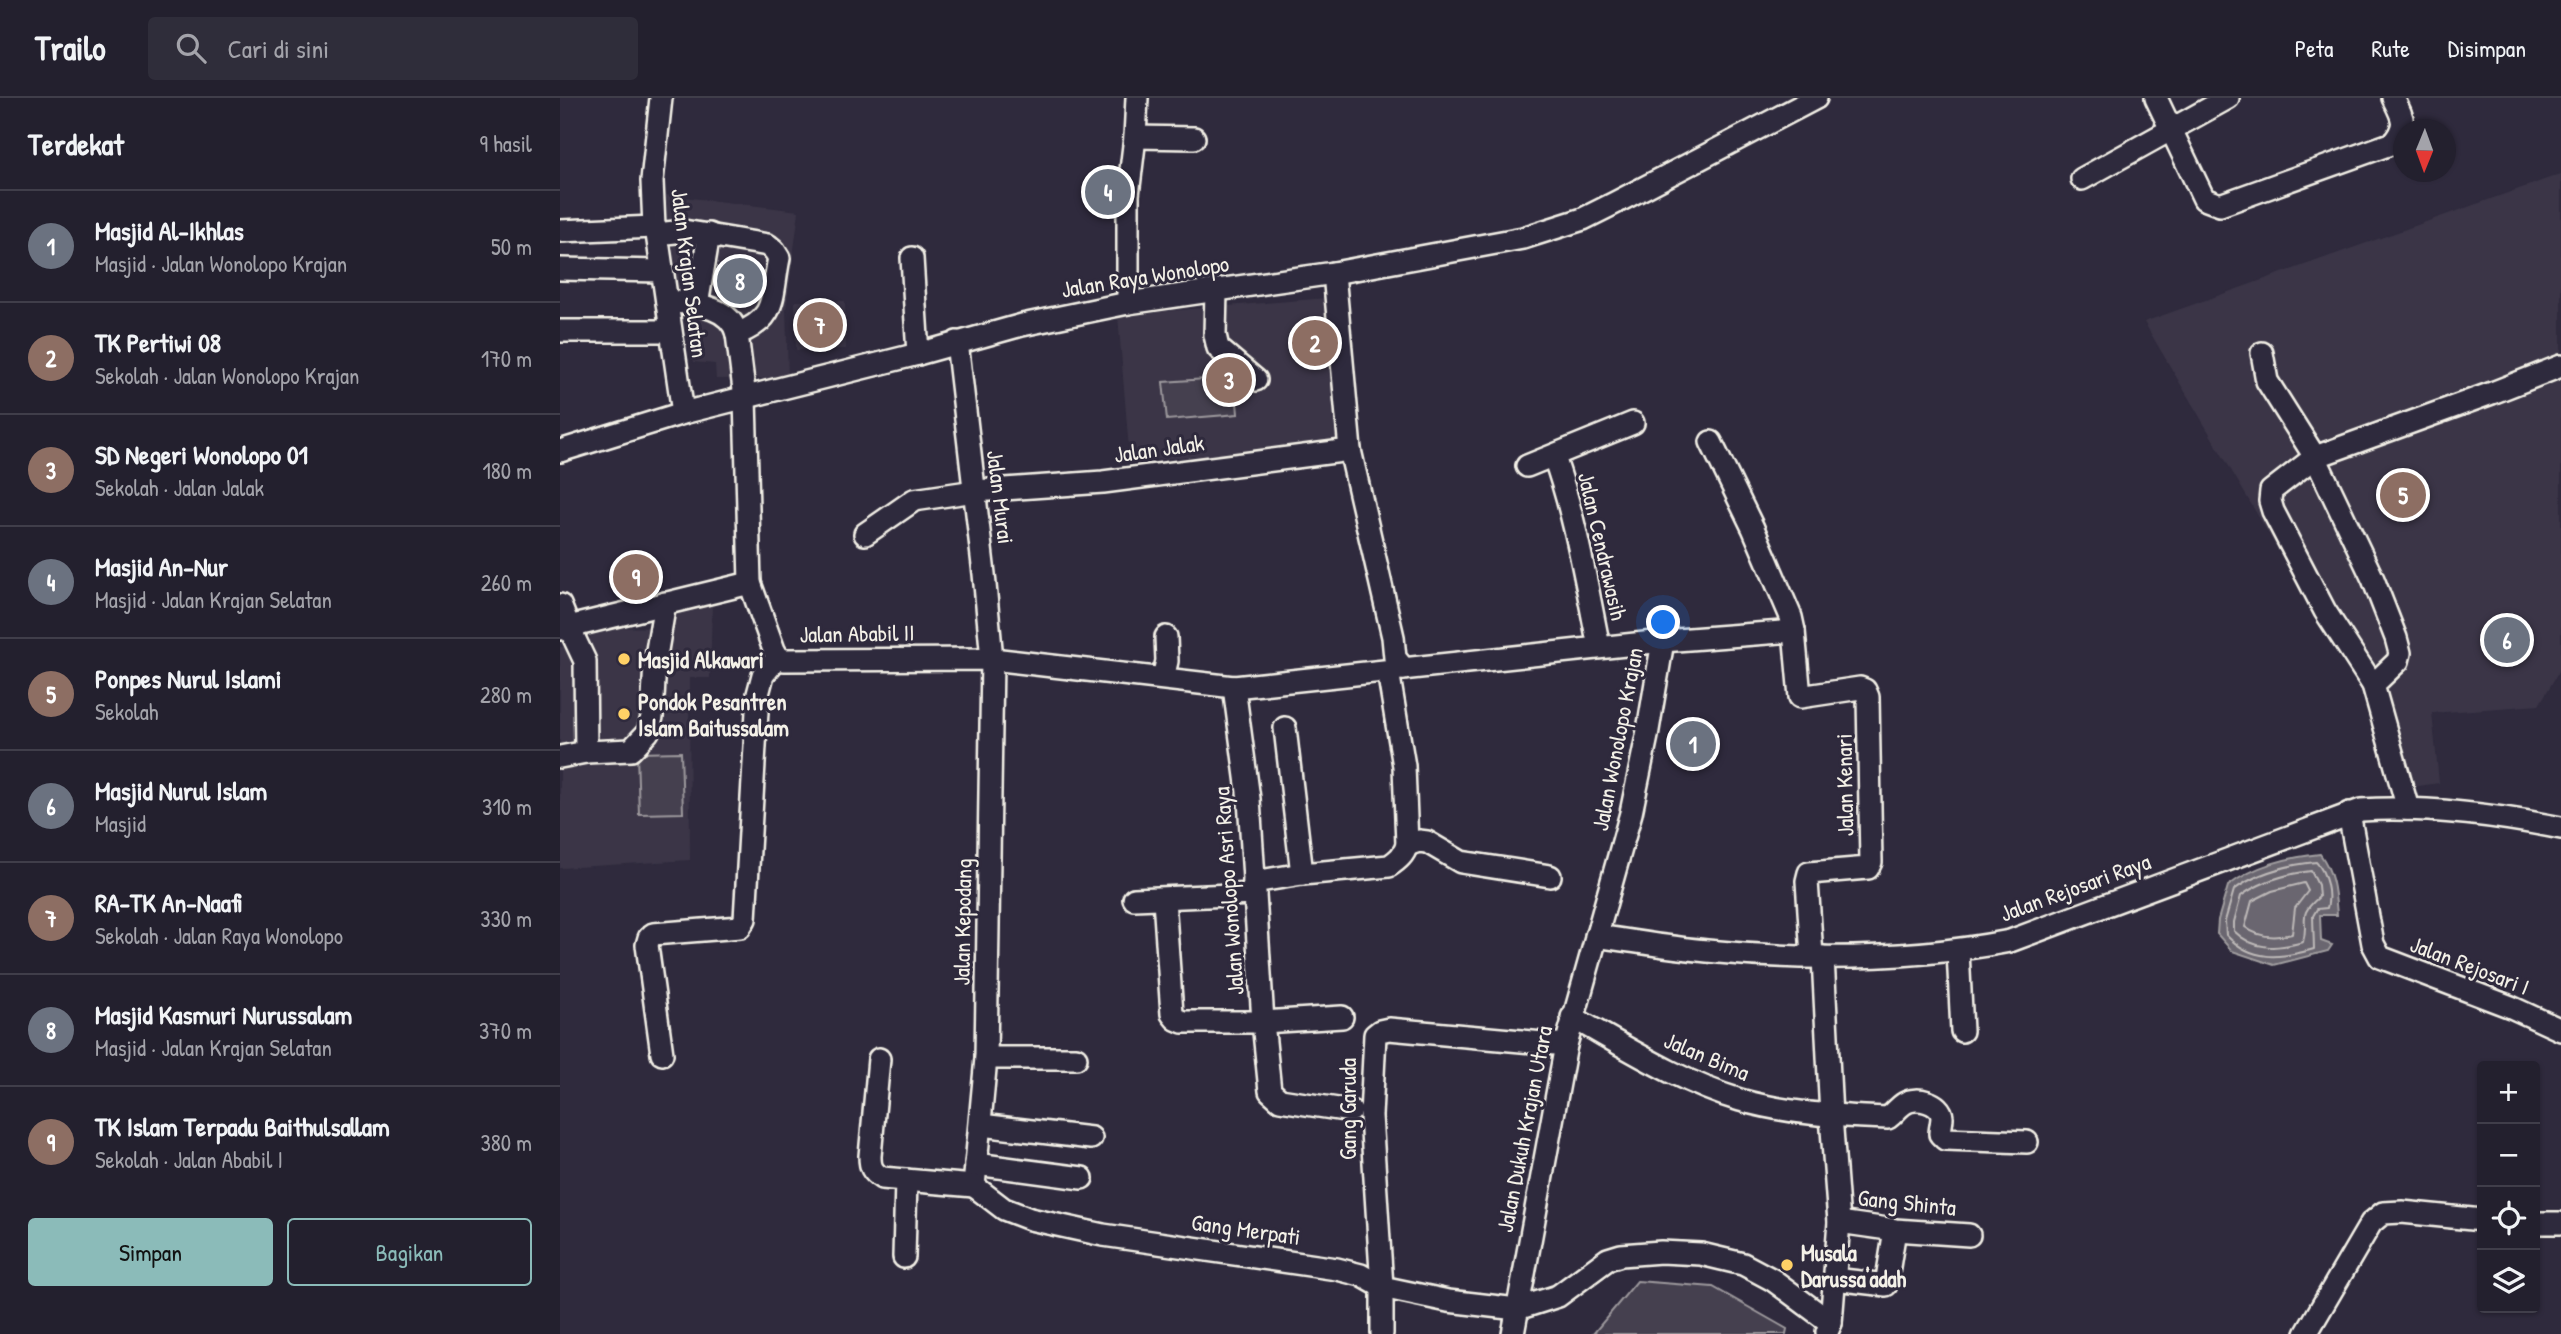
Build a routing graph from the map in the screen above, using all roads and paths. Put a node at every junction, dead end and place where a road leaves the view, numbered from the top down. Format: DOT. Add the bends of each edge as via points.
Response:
graph roads {
  1 [pos="661,98"];
  2 [pos="1137,98"];
  3 [pos="1816,98"];
  4 [pos="2156,98"];
  5 [pos="2228,98"];
  6 [pos="2393,98"];
  7 [pos="2170,131"];
  8 [pos="1135,136"];
  9 [pos="1194,138"];
  10 [pos="2082,179"];
  11 [pos="560,231"];
  12 [pos="656,231"];
  13 [pos="709,234"];
  14 [pos="912,258"];
  15 [pos="560,269"];
  16 [pos="661,271"];
  17 [pos="1334,273"];
  18 [pos="1216,290"];
  19 [pos="667,301"];
  20 [pos="1128,303"];
  21 [pos="697,304"];
  22 [pos="560,331"];
  23 [pos="670,331"];
  24 [pos="737,334"];
  25 [pos="957,342"];
  26 [pos="2262,353"];
  27 [pos="918,354"];
  28 [pos="2561,366"];
  29 [pos="1256,380"];
  30 [pos="745,398"];
  31 [pos="683,413"];
  32 [pos="1633,423"];
  33 [pos="1711,442"];
  34 [pos="1350,450"];
  35 [pos="560,451"];
  36 [pos="1554,457"];
  37 [pos="2315,457"];
  38 [pos="1527,466"];
  39 [pos="975,491"];
  40 [pos="865,534"];
  41 [pos="750,583"];
  42 [pos="666,603"];
  43 [pos="560,605"];
  44 [pos="1794,631"];
  45 [pos="567,637"];
  46 [pos="1166,637"];
  47 [pos="1663,641"];
  48 [pos="1599,648"];
  49 [pos="778,657"];
  50 [pos="992,659"];
  51 [pos="1398,670"];
  52 [pos="1163,678"];
  53 [pos="2373,685"];
  54 [pos="1234,687"];
  55 [pos="1285,728"];
  56 [pos="586,752"];
  57 [pos="560,757"];
  58 [pos="2408,809"];
  59 [pos="2349,813"];
  60 [pos="2561,828"];
  61 [pos="1407,845"];
  62 [pos="1302,874"];
  63 [pos="1550,876"];
  64 [pos="1255,888"];
  65 [pos="1134,899"];
  66 [pos="1164,899"];
  67 [pos="1596,936"];
  68 [pos="1958,951"];
  69 [pos="1817,957"];
  70 [pos="1342,1017"];
  71 [pos="1572,1017"];
  72 [pos="1263,1022"];
  73 [pos="2561,1030"];
  74 [pos="1962,1031"];
  75 [pos="1566,1045"];
  76 [pos="662,1054"];
  77 [pos="986,1058"];
  78 [pos="1076,1058"];
  79 [pos="879,1059"];
  80 [pos="1351,1111"];
  81 [pos="1831,1116"];
  82 [pos="981,1125"];
  83 [pos="1091,1138"];
  84 [pos="2027,1142"];
  85 [pos="976,1164"];
  86 [pos="1082,1178"];
  87 [pos="906,1180"];
  88 [pos="974,1186"];
  89 [pos="2477,1220"];
  90 [pos="1839,1222"];
  91 [pos="2540,1223"];
  92 [pos="2561,1223"];
  93 [pos="1895,1230"];
  94 [pos="1969,1235"];
  95 [pos="904,1257"];
  96 [pos="1834,1279"];
  97 [pos="1382,1287"];
  98 [pos="1517,1309"];
  99 [pos="1829,1329"];
  100 [pos="1382,1334"];
  101 [pos="1513,1334"];
  102 [pos="2306,1334"];
  1 -- 12 [label="street, Jalan Krajan Selatan" via="652,181"];
  2 -- 8 [label="street"];
  3 -- 17 [label="street, Jalan Raya Wonolopo" via="1583,219 1530,237"];
  4 -- 7 [label="street"];
  5 -- 7 [label="street"];
  6 -- 7 [label="street" via="2404,120 2402,133 2393,143 2220,205 2204,199"];
  7 -- 10 [label="street"];
  8 -- 9 [label="street"];
  8 -- 20 [label="street" via="1128,195"];
  11 -- 12 [label="street"];
  12 -- 13 [label="street"];
  12 -- 16 [label="street, Jalan Krajan Selatan"];
  13 -- 21 [label="street"];
  13 -- 24 [label="street" via="768,245 779,258 768,313 755,327"];
  14 -- 27 [label="street"];
  15 -- 16 [label="street"];
  16 -- 19 [label="street, Jalan Krajan Selatan"];
  17 -- 18 [label="street, Jalan Raya Wonolopo"];
  17 -- 34 [label="street"];
  18 -- 20 [label="street, Jalan Raya Wonolopo"];
  18 -- 29 [label="street" via="1214,335 1218,348"];
  19 -- 21 [label="street"];
  19 -- 23 [label="street, Jalan Krajan Selatan"];
  20 -- 25 [label="street, Jalan Raya Wonolopo"];
  21 -- 24 [label="street" via="728,316"];
  22 -- 23 [label="street"];
  23 -- 31 [label="street, Jalan Krajan Selatan"];
  24 -- 30 [label="street, Jalan Ababil II"];
  25 -- 27 [label="street, Jalan Raya Wonolopo"];
  25 -- 39 [label="street, Jalan Murai"];
  26 -- 37 [label="street" via="2267,382"];
  27 -- 30 [label="street, Jalan Raya Wonolopo"];
  28 -- 37 [label="street"];
  30 -- 31 [label="street, Jalan Raya Wonolopo"];
  30 -- 41 [label="street, Jalan Ababil II"];
  31 -- 35 [label="street, Jalan Raya Wonolopo"];
  32 -- 36 [label="street"];
  33 -- 44 [label="street, Jalan Kenari" via="1753,528"];
  34 -- 39 [label="street, Jalan Jalak" via="1103,482"];
  34 -- 51 [label="street"];
  36 -- 38 [label="street"];
  36 -- 48 [label="street, Jalan Cendrawasih" via="1575,529"];
  37 -- 53 [label="street" via="2373,579 2400,653 2398,661"];
  37 -- 53 [label="street" via="2271,491 2270,501 2325,611"];
  39 -- 40 [label="street, Jalan Jalak" via="914,500"];
  39 -- 50 [label="street, Jalan Murai"];
  41 -- 42 [label="street"];
  41 -- 49 [label="street, Jalan Ababil II"];
  42 -- 45 [label="street"];
  42 -- 56 [label="street" via="648,732 631,750"];
  43 -- 45 [label="street"];
  44 -- 47 [label="street"];
  44 -- 69 [label="street, Jalan Kenari" via="1800,697 1860,688 1868,697 1871,862 1868,868 1810,873 1807,881"];
  45 -- 56 [label="street" via="585,661"];
  46 -- 52 [label="street"];
  47 -- 48 [label="street, Jalan Wonolopo Krajan"];
  47 -- 67 [label="street, Jalan Wonolopo Krajan" via="1631,813"];
  48 -- 51 [label="street, Jalan Wonolopo Krajan"];
  49 -- 50 [label="street, Jalan Ababil II"];
  49 -- 76 [label="street" via="763,675 758,694 745,919 740,927 649,937"];
  50 -- 52 [label="street, Jalan Wonolopo Krajan"];
  50 -- 77 [label="street, Jalan Kepodang"];
  51 -- 54 [label="street, Jalan Wonolopo Krajan"];
  51 -- 61 [label="street" via="1390,677 1404,766"];
  52 -- 54 [label="street, Jalan Wonolopo Krajan"];
  53 -- 58 [label="street"];
  54 -- 64 [label="street, Jalan Wonolopo Asri Raya"];
  55 -- 62 [label="street"];
  56 -- 57 [label="street"];
  58 -- 59 [label="street, Jalan Rejosari Raya"];
  58 -- 60 [label="street, Jalan Rejosari Raya" via="2499,816"];
  59 -- 68 [label="street, Jalan Rejosari Raya" via="2010,941"];
  59 -- 73 [label="street, Jalan Rejosari I" via="2373,944 2380,957"];
  61 -- 62 [label="street" via="1388,866"];
  61 -- 63 [label="street" via="1427,842 1461,862"];
  62 -- 64 [label="street"];
  64 -- 66 [label="street"];
  64 -- 72 [label="street, Jalan Wonolopo Asri Raya"];
  65 -- 66 [label="street"];
  66 -- 72 [label="street" via="1176,1019"];
  67 -- 69 [label="street, Jalan Rejosari Raya" via="1707,951"];
  67 -- 71 [label="street, Jalan Dukuh Krajan Utara"];
  68 -- 69 [label="street, Jalan Rejosari Raya"];
  68 -- 74 [label="street"];
  69 -- 81 [label="street"];
  70 -- 72 [label="street"];
  71 -- 75 [label="street, Jalan Dukuh Krajan Utara"];
  71 -- 81 [label="street, Jalan Bima" via="1676,1075 1738,1099"];
  72 -- 80 [label="street, Jalan Wonolopo Asri Raya" via="1274,1097"];
  75 -- 97 [label="street, Gang Garuda" via="1389,1029 1375,1035 1372,1158"];
  75 -- 98 [label="street, Jalan Dukuh Krajan Utara"];
  77 -- 78 [label="street"];
  77 -- 82 [label="street, Jalan Kepodang"];
  79 -- 87 [label="street" via="870,1166 882,1178"];
  81 -- 84 [label="street, Jalan Bima" via="1888,1118 1915,1100 1939,1110 1940,1134 1945,1139"];
  81 -- 90 [label="street"];
  82 -- 83 [label="street"];
  82 -- 85 [label="street, Jalan Kepodang"];
  85 -- 86 [label="street"];
  85 -- 88 [label="street, Jalan Kepodang"];
  87 -- 88 [label="street"];
  87 -- 95 [label="street"];
  88 -- 97 [label="street, Gang Merpati" via="1003,1209 1030,1219 1103,1235 1337,1269"];
  89 -- 102 [label="street" via="2383,1213 2371,1223"];
  90 -- 93 [label="street, Gang Shinta"];
  90 -- 96 [label="street"];
  91 -- 92 [label="street"];
  93 -- 94 [label="street, Gang Shinta"];
  93 -- 96 [label="street" via="1886,1285"];
  96 -- 99 [label="street"];
  97 -- 98 [label="street, Gang Merpati"];
  97 -- 100 [label="street, Gang Garuda"];
  98 -- 99 [label="street" via="1558,1296 1608,1259 1621,1255 1701,1254 1743,1264 1773,1280"];
  98 -- 101 [label="street, Jalan Dukuh Krajan Utara"];
}
